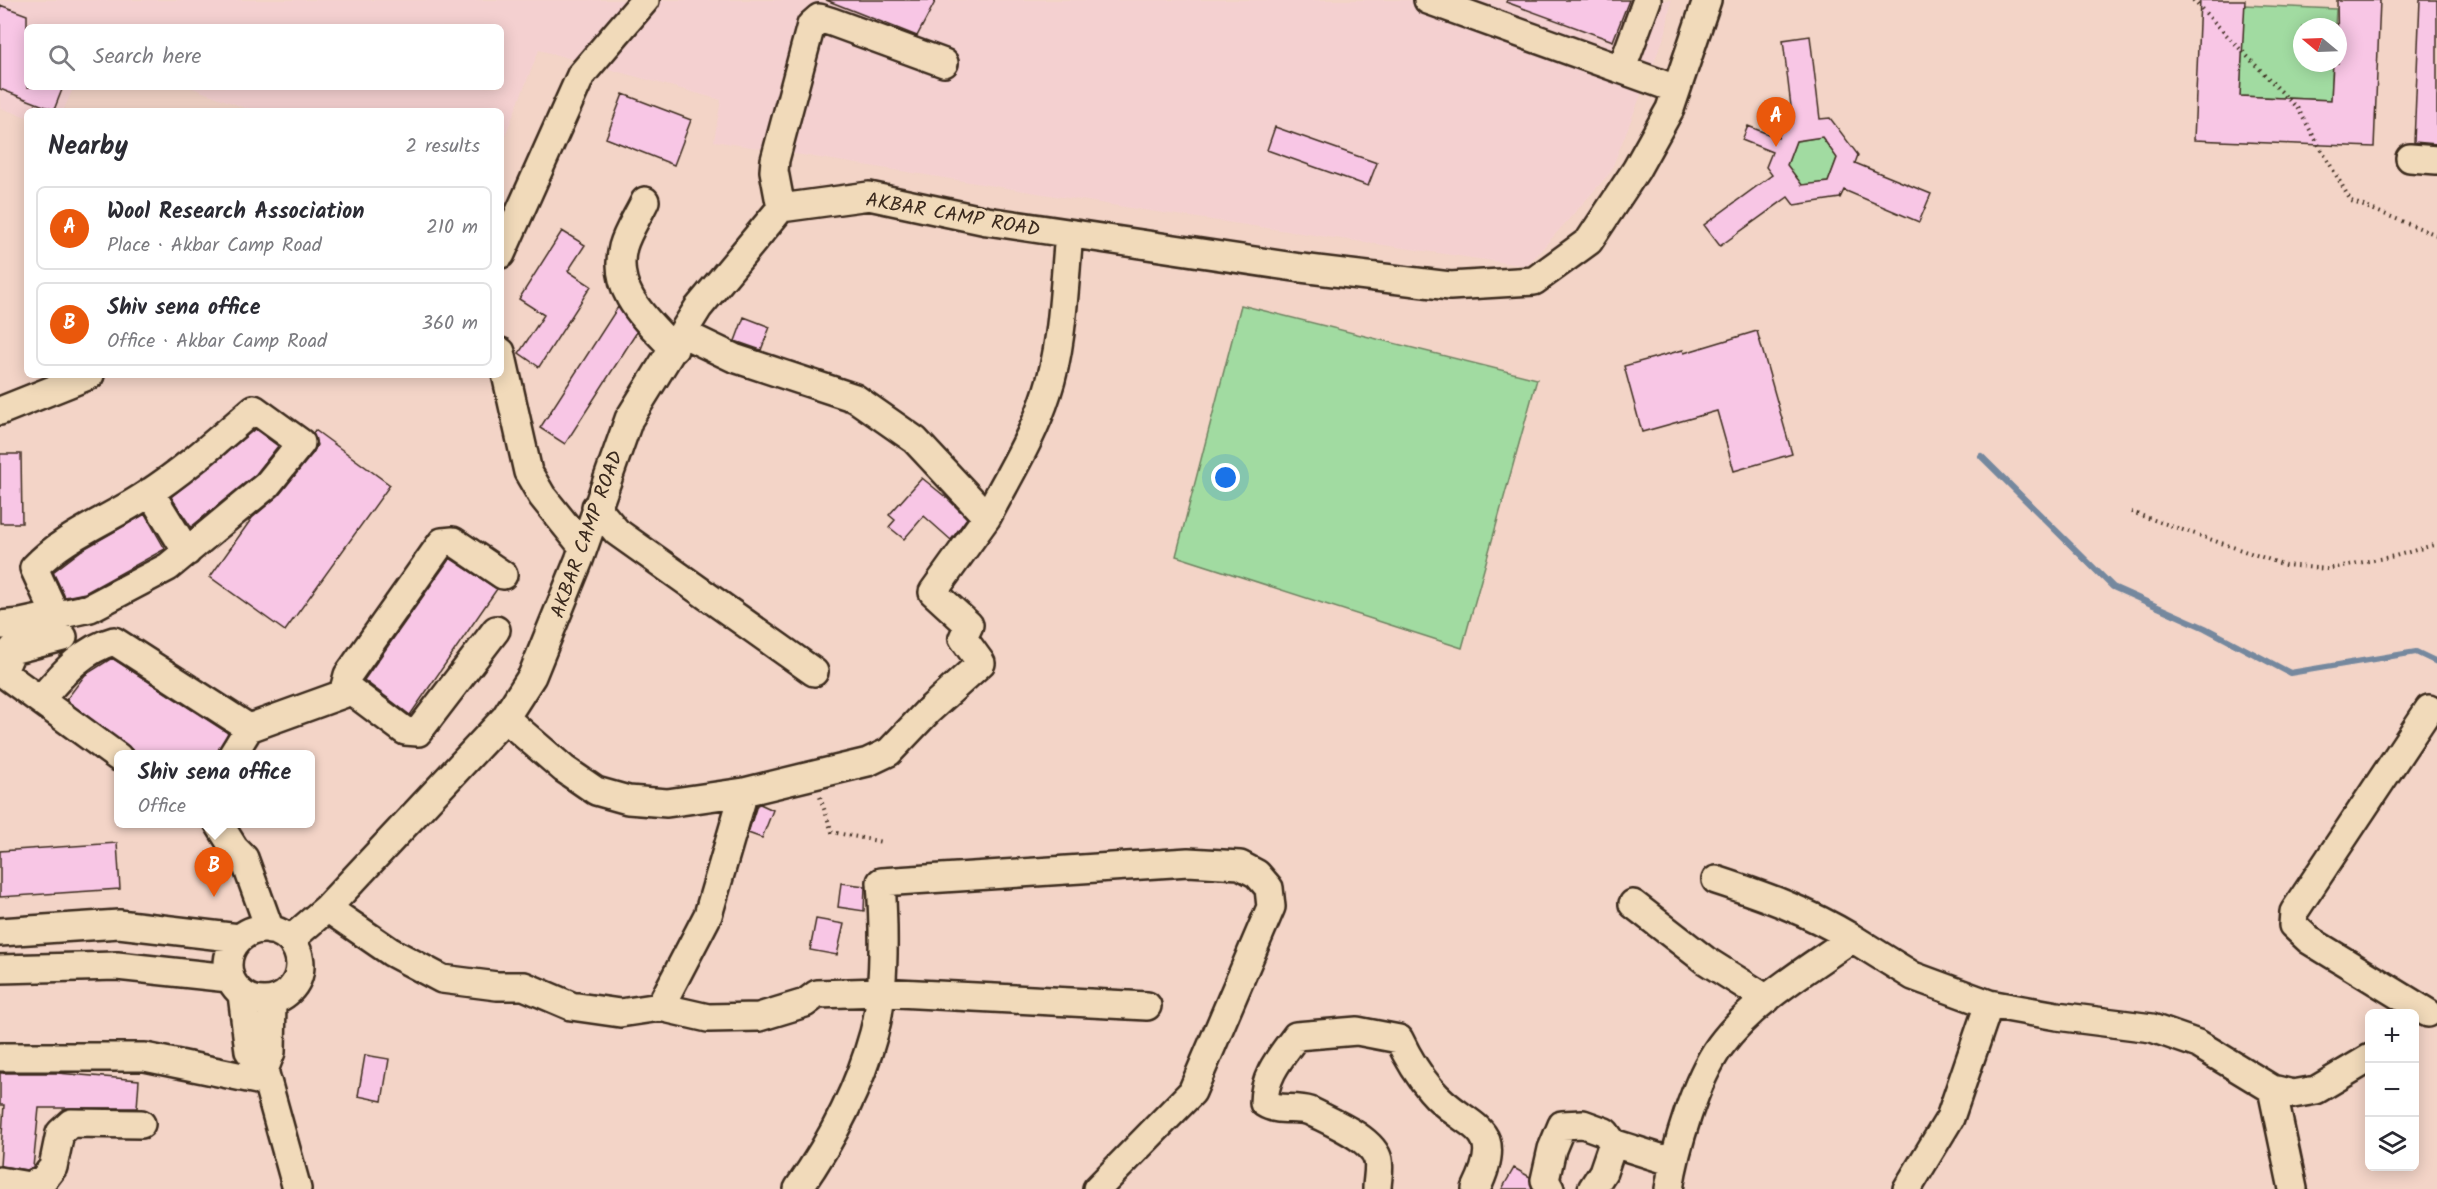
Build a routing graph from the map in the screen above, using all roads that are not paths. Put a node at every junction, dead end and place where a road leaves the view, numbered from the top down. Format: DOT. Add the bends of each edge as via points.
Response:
graph roads {
  1 [pos="645,0"];
  2 [pos="1428,0"];
  3 [pos="1647,0"];
  4 [pos="1707,0"];
  5 [pos="944,63"];
  6 [pos="1622,68"];
  7 [pos="1676,88"];
  8 [pos="2410,158"];
  9 [pos="2437,160"];
  10 [pos="645,201"];
  11 [pos="781,208"];
  12 [pos="1070,234"];
  13 [pos="504,247"];
  14 [pos="679,341"];
  15 [pos="504,365"];
  16 [pos="82,378"];
  17 [pos="0,411"];
  18 [pos="150,492"];
  19 [pos="596,507"];
  20 [pos="987,517"];
  21 [pos="583,547"];
  22 [pos="187,552"];
  23 [pos="503,575"];
  24 [pos="0,625"];
  25 [pos="60,626"];
  26 [pos="496,630"];
  27 [pos="1,672"];
  28 [pos="814,672"];
  29 [pos="345,686"];
  30 [pos="40,700"];
  31 [pos="2429,709"];
  32 [pos="505,718"];
  33 [pos="249,728"];
  34 [pos="235,750"];
  35 [pos="114,754"];
  36 [pos="744,792"];
  37 [pos="222,828"];
  38 [pos="1716,880"];
  39 [pos="1633,904"];
  40 [pos="327,908"];
  41 [pos="119,924"];
  42 [pos="0,932"];
  43 [pos="264,934"];
  44 [pos="1852,938"];
  45 [pos="117,966"];
  46 [pos="0,969"];
  47 [pos="236,986"];
  48 [pos="879,992"];
  49 [pos="1767,999"];
  50 [pos="272,1001"];
  51 [pos="1989,1004"];
  52 [pos="1147,1005"];
  53 [pos="660,1007"];
  54 [pos="2427,1015"];
  55 [pos="0,1057"];
  56 [pos="2365,1061"];
  57 [pos="265,1076"];
  58 [pos="2272,1089"];
  59 [pos="141,1124"];
  60 [pos="1613,1143"];
  61 [pos="1673,1162"];
  62 [pos="0,1181"];
  63 [pos="297,1189"];
  64 [pos="798,1189"];
  65 [pos="1097,1189"];
  66 [pos="1377,1189"];
  67 [pos="1476,1189"];
  68 [pos="1550,1189"];
  69 [pos="1592,1189"];
  70 [pos="1669,1189"];
  71 [pos="1907,1189"];
  72 [pos="2293,1189"];
  1 -- 13 [label="street" via="581,75"];
  2 -- 6 [label="street"];
  3 -- 6 [label="street"];
  4 -- 7 [label="street, AKBAR CAMP ROAD"];
  5 -- 11 [label="street" via="819,18 811,25 775,160"];
  6 -- 7 [label="street"];
  7 -- 12 [label="street, AKBAR CAMP ROAD" via="1670,109 1636,170 1589,241 1534,281 1450,286"];
  8 -- 9 [label="street"];
  10 -- 14 [label="street" via="623,246 619,274 635,308"];
  11 -- 12 [label="street, AKBAR CAMP ROAD" via="869,196"];
  11 -- 14 [label="street, AKBAR CAMP ROAD" via="698,308"];
  12 -- 20 [label="street" via="1048,393"];
  14 -- 19 [label="street, AKBAR CAMP ROAD" via="629,419"];
  14 -- 20 [label="street" via="855,398 915,440"];
  15 -- 21 [label="street" via="528,472"];
  16 -- 17 [label="street"];
  18 -- 22 [label="street"];
  18 -- 22 [label="street" via="183,470 254,409 301,443 267,485"];
  18 -- 25 [label="street" via="49,552 34,567"];
  19 -- 21 [label="street, AKBAR CAMP ROAD"];
  19 -- 28 [label="street" via="616,532"];
  20 -- 36 [label="street" via="933,592 969,625 963,638 981,663 889,752 868,762"];
  21 -- 32 [label="street, AKBAR CAMP ROAD" via="532,676"];
  22 -- 25 [label="street" via="168,567"];
  23 -- 29 [label="street" via="453,541 442,542 348,675"];
  24 -- 25 [label="street"];
  25 -- 27 [label="street" via="12,650"];
  26 -- 29 [label="street" via="418,732 405,731"];
  27 -- 30 [label="street"];
  29 -- 33 [label="street" via="343,694"];
  30 -- 33 [label="street" via="74,662 114,641"];
  30 -- 35 [label="street"];
  31 -- 54 [label="street" via="2294,912 2293,925 2309,940"];
  32 -- 36 [label="street" via="596,791 628,800 667,802"];
  32 -- 40 [label="street, AKBAR CAMP ROAD"];
  33 -- 34 [label="street"];
  36 -- 53 [label="street" via="708,915"];
  37 -- 43 [label="street" via="234,848 231,861"];
  38 -- 44 [label="street" via="1782,901"];
  39 -- 49 [label="street" via="1705,960"];
  40 -- 43 [label="street, AKBAR CAMP ROAD"];
  40 -- 53 [label="street" via="391,952 442,978 524,986 572,1006 620,1013"];
  41 -- 42 [label="street"];
  41 -- 43 [label="street"];
  41 -- 45 [label="street"];
  43 -- 47 [label="street" via="231,950 227,964"];
  43 -- 50 [label="street" via="298,952 300,968 296,982 286,994"];
  44 -- 49 [label="street"];
  44 -- 51 [label="street" via="1913,976"];
  45 -- 46 [label="street"];
  45 -- 47 [label="street"];
  47 -- 50 [label="street" via="257,1001"];
  47 -- 57 [label="street" via="249,1051"];
  48 -- 52 [label="street"];
  48 -- 53 [label="street" via="817,994 805,1003 759,1017 708,1018"];
  48 -- 64 [label="street" via="875,1031 853,1094"];
  48 -- 65 [label="street" via="884,925 881,882 1188,862 1240,865 1257,874 1269,888 1271,907 1192,1092"];
  49 -- 61 [label="street" via="1720,1047 1694,1100"];
  50 -- 57 [label="street" via="271,1052"];
  51 -- 58 [label="street" via="2152,1028 2198,1044"];
  51 -- 71 [label="street" via="1950,1118"];
  55 -- 57 [label="street" via="145,1057"];
  56 -- 58 [label="street" via="2316,1090 2293,1094"];
  57 -- 63 [label="street"];
  58 -- 72 [label="street"];
  59 -- 62 [label="street" via="71,1123 60,1133 53,1167 43,1180 29,1186"];
  60 -- 61 [label="street"];
  60 -- 68 [label="street" via="1605,1132 1583,1124 1562,1125 1545,1180"];
  60 -- 69 [label="street"];
  61 -- 70 [label="street"];
  66 -- 67 [label="street" via="1378,1159 1364,1141 1310,1110 1272,1108 1264,1103 1271,1071 1296,1036 1357,1031 1399,1039 1432,1091 1486,1139 1488,1165"];
}
